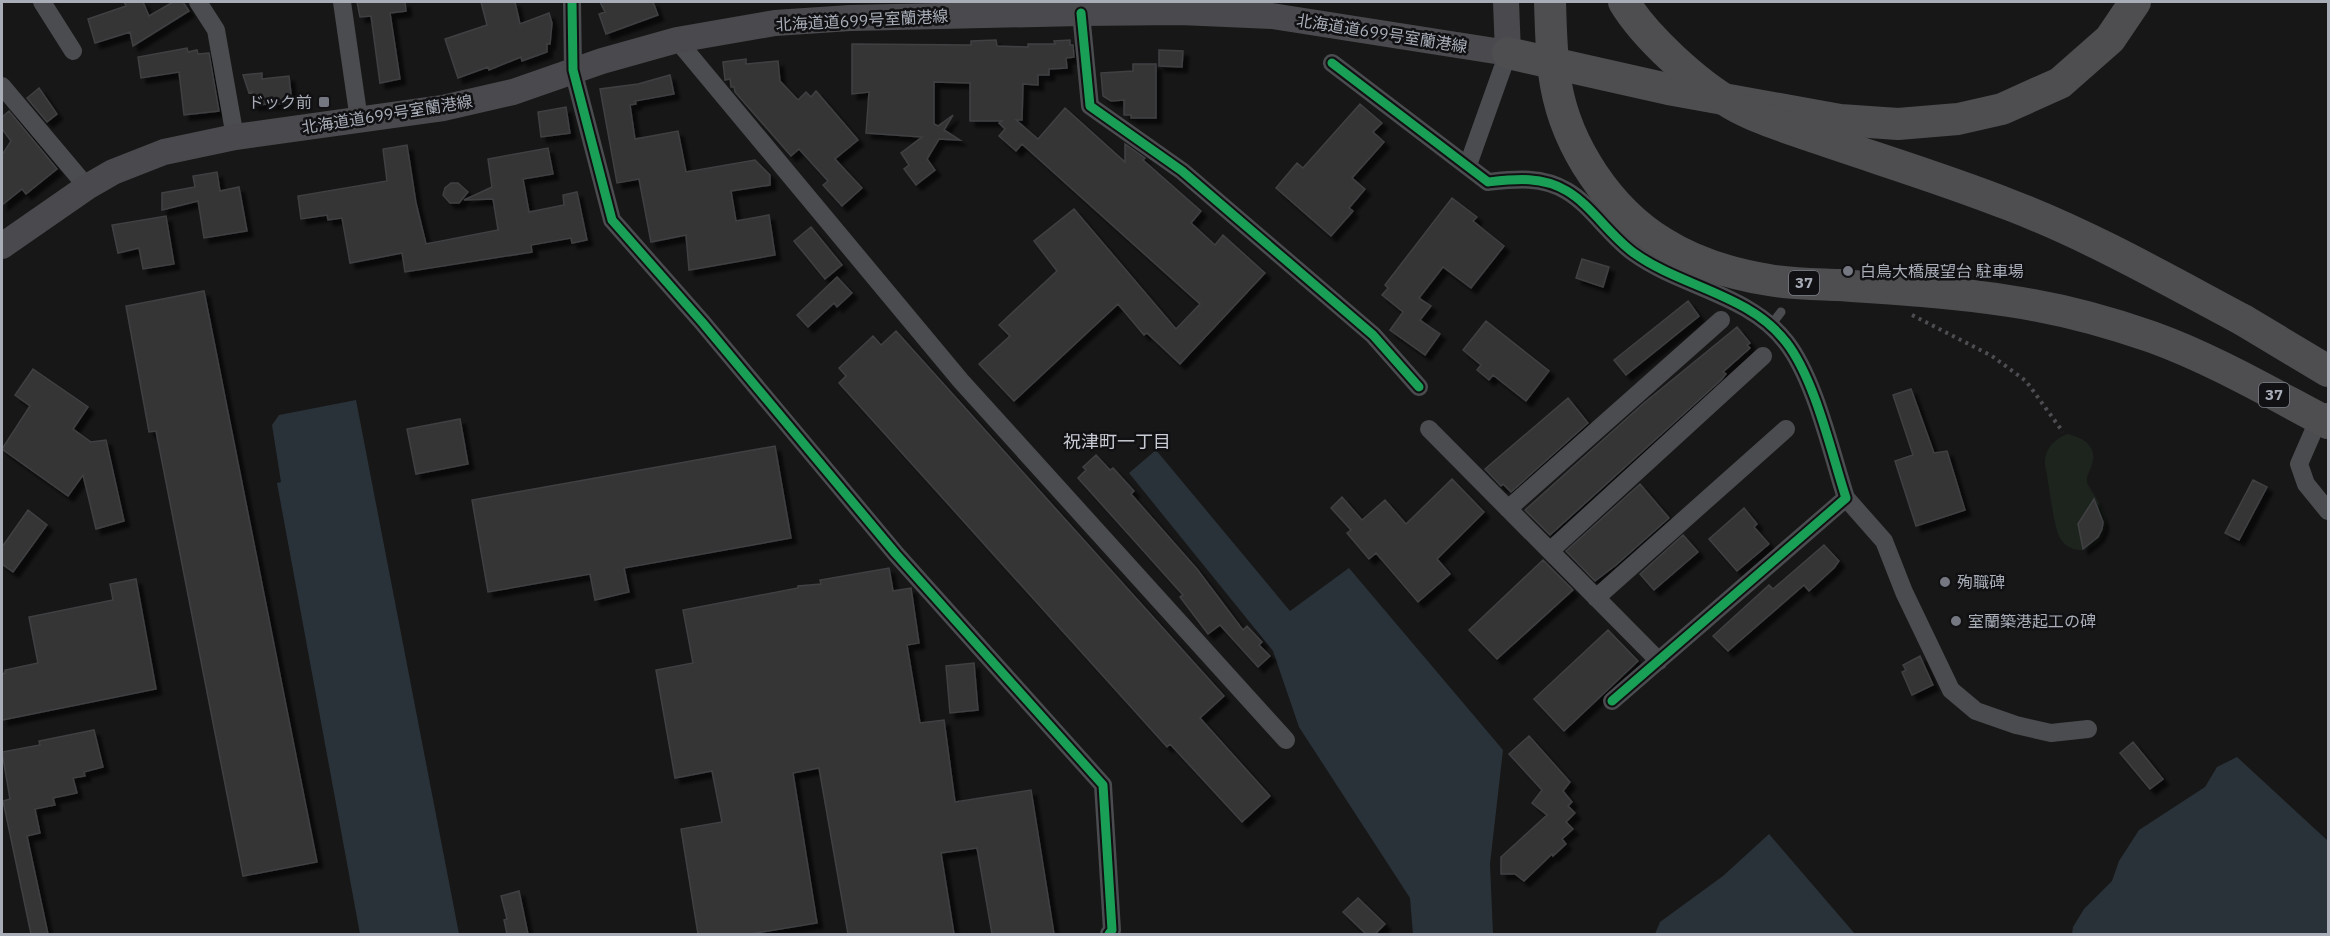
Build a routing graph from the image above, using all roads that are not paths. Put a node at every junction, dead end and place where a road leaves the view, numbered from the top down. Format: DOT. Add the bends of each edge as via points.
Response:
graph roads {
  1 [pos="42,2"];
  2 [pos="198,2"];
  3 [pos="342,2"];
  4 [pos="572,2"];
  5 [pos="1506,2"];
  6 [pos="1550,2"];
  7 [pos="1624,2"];
  8 [pos="2110,2"];
  9 [pos="2135,2"];
  10 [pos="1081,7"];
  11 [pos="1272,9"];
  12 [pos="677,40"];
  13 [pos="73,51"];
  14 [pos="1508,53"];
  15 [pos="1332,63"];
  16 [pos="573,70"];
  17 [pos="2,86"];
  18 [pos="359,120"];
  19 [pos="235,137"];
  20 [pos="1468,165"];
  21 [pos="87,187"];
  22 [pos="2,246"];
  23 [pos="1721,320"];
  24 [pos="1763,356"];
  25 [pos="2328,371"];
  26 [pos="1419,387"];
  27 [pos="2328,408"];
  28 [pos="2328,423"];
  29 [pos="1429,429"];
  30 [pos="1786,429"];
  31 [pos="1846,498"];
  32 [pos="1508,509"];
  33 [pos="2328,511"];
  34 [pos="1550,551"];
  35 [pos="1596,598"];
  36 [pos="1659,661"];
  37 [pos="1612,701"];
  38 [pos="2088,729"];
  39 [pos="1286,740"];
  40 [pos="1109,934"];
  1 -- 13 [label="street"];
  2 -- 19 [label="street" via="216,30"];
  3 -- 18 [label="street"];
  4 -- 16 [label="street"];
  5 -- 14 [label="main road"];
  6 -- 28 [label="highway, 37, bridge" via="1556,85 1567,124 1585,163 1622,209 1662,243 1724,271 1772,281 1958,295 2087,317 2154,338"];
  7 -- 25 [label="highway, bridge" via="1676,61 1733,105 2010,204 2106,246"];
  8 -- 14 [label="highway" via="2079,44 2020,82 1930,105 1853,101"];
  9 -- 14 [label="highway" via="2110,39 2060,83 2002,109 1958,119 1898,124 1839,120 1668,89"];
  10 -- 11 [label="main road, 北海道道699号室蘭港線" via="1180,12"];
  10 -- 12 [label="main road, 北海道道699号室蘭港線" via="775,23"];
  10 -- 26 [label="street" via="1090,106 1182,171 1373,335"];
  11 -- 14 [label="main road, 北海道道699号室蘭港線"];
  12 -- 16 [label="main road, 北海道道699号室蘭港線"];
  12 -- 39 [label="street" via="961,381"];
  14 -- 20 [label="street"];
  15 -- 20 [label="street"];
  16 -- 18 [label="main road, 北海道道699号室蘭港線" via="513,92 443,108"];
  16 -- 40 [label="street" via="612,220 896,554 1103,785 1112,930"];
  17 -- 21 [label="street"];
  18 -- 19 [label="main road, 北海道道699号室蘭港線"];
  19 -- 21 [label="main road, 北海道道699号室蘭港線" via="140,160"];
  20 -- 31 [label="street" via="1488,182 1538,179 1568,191 1634,254 1670,275 1776,319 1805,374"];
  21 -- 22 [label="main road, 北海道道699号室蘭港線"];
  23 -- 32 [label="street"];
  24 -- 34 [label="street"];
  27 -- 33 [label="street" via="2299,464 2306,484"];
  29 -- 32 [label="street"];
  30 -- 35 [label="street"];
  31 -- 36 [label="street"];
  31 -- 38 [label="street" via="1884,541 1951,690 1976,711 2016,725 2051,733"];
  32 -- 34 [label="street"];
  34 -- 35 [label="street"];
  35 -- 36 [label="street"];
  36 -- 37 [label="street"];
}
